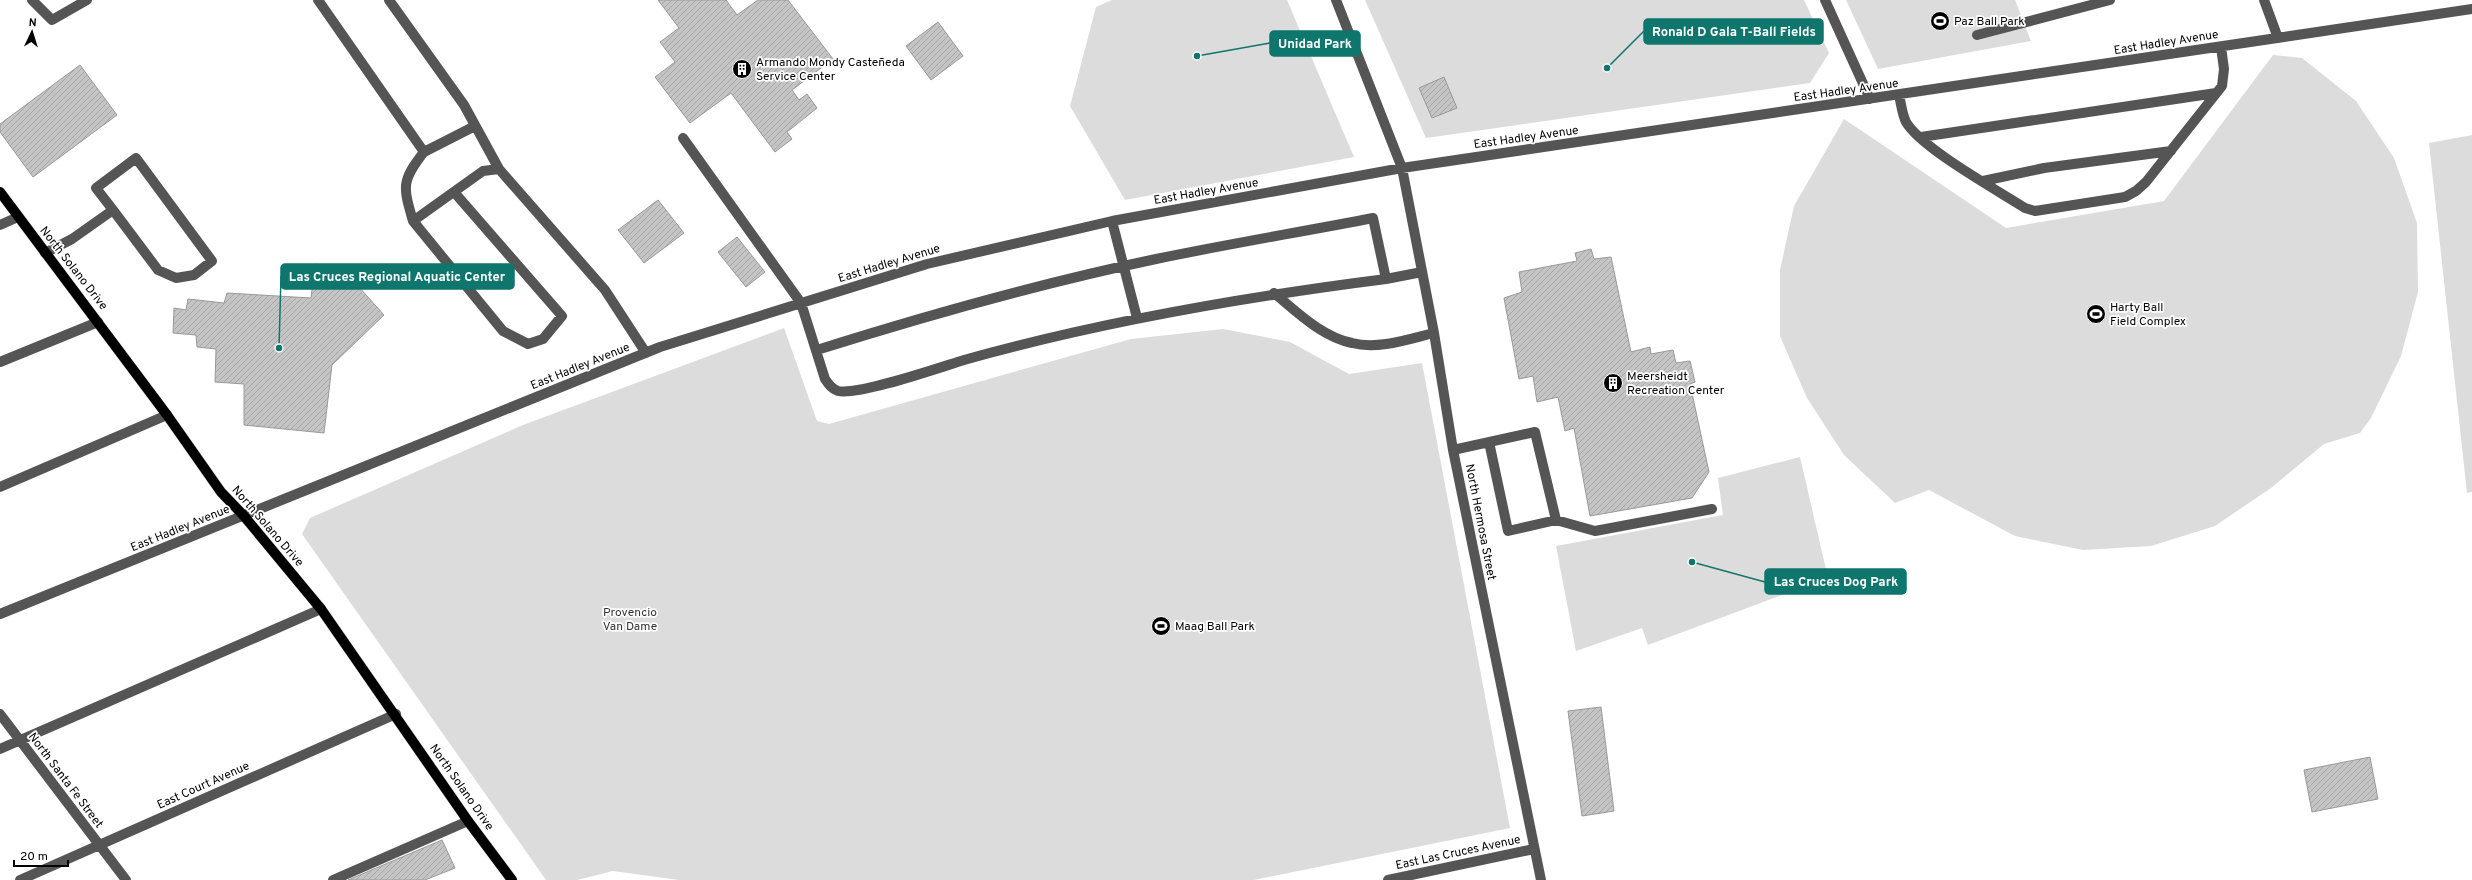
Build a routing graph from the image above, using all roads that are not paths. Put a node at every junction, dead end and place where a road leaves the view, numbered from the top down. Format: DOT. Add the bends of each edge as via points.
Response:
graph roads {
  1 [pos="32,0"];
  2 [pos="87,0"];
  3 [pos="318,0"];
  4 [pos="389,0"];
  5 [pos="1336,0"];
  6 [pos="1825,0"];
  7 [pos="2110,0"];
  8 [pos="2264,0"];
  9 [pos="2472,9"];
  10 [pos="1977,35"];
  11 [pos="2278,38"];
  12 [pos="2221,47"];
  13 [pos="2216,93"];
  14 [pos="1899,95"];
  15 [pos="1870,99"];
  16 [pos="475,126"];
  17 [pos="1921,137"];
  18 [pos="683,138"];
  19 [pos="2171,151"];
  20 [pos="424,152"];
  21 [pos="1402,168"];
  22 [pos="499,169"];
  23 [pos="1983,181"];
  24 [pos="0,192"];
  25 [pos="454,192"];
  26 [pos="113,210"];
  27 [pos="18,217"];
  28 [pos="413,221"];
  29 [pos="1112,221"];
  30 [pos="0,225"];
  31 [pos="44,253"];
  32 [pos="1124,267"];
  33 [pos="1422,272"];
  34 [pos="1386,279"];
  35 [pos="1274,293"];
  36 [pos="801,304"];
  37 [pos="1137,318"];
  38 [pos="98,322"];
  39 [pos="1434,333"];
  40 [pos="817,350"];
  41 [pos="646,353"];
  42 [pos="0,362"];
  43 [pos="167,415"];
  44 [pos="1489,442"];
  45 [pos="1453,450"];
  46 [pos="0,487"];
  47 [pos="1712,509"];
  48 [pos="244,516"];
  49 [pos="1556,520"];
  50 [pos="321,609"];
  51 [pos="0,614"];
  52 [pos="0,714"];
  53 [pos="396,714"];
  54 [pos="20,740"];
  55 [pos="0,749"];
  56 [pos="468,821"];
  57 [pos="98,846"];
  58 [pos="1534,849"];
  59 [pos="20,880"];
  60 [pos="126,880"];
  61 [pos="333,880"];
  62 [pos="512,880"];
  63 [pos="1388,880"];
  64 [pos="1541,880"];
  1 -- 2 [label="street" via="52,20"];
  3 -- 20 [label="street"];
  4 -- 16 [label="street" via="464,106"];
  5 -- 21 [label="street, North Hermosa Street"];
  6 -- 15 [label="street"];
  7 -- 10 [label="street"];
  8 -- 11 [label="street"];
  9 -- 11 [label="street, East Hadley Avenue"];
  11 -- 12 [label="street, East Hadley Avenue"];
  12 -- 13 [label="street" via="2222,86"];
  12 -- 14 [label="street, East Hadley Avenue"];
  13 -- 17 [label="street"];
  13 -- 19 [label="street"];
  14 -- 15 [label="street, East Hadley Avenue"];
  14 -- 17 [label="street" via="1906,121"];
  15 -- 21 [label="street, East Hadley Avenue"];
  16 -- 20 [label="street"];
  16 -- 22 [label="street"];
  17 -- 23 [label="street" via="1941,154"];
  18 -- 36 [label="street"];
  19 -- 23 [label="street" via="2044,168"];
  19 -- 23 [label="street" via="2146,182 2126,197 2034,211"];
  20 -- 28 [label="street" via="409,170 405,192"];
  21 -- 29 [label="street, East Hadley Avenue"];
  21 -- 33 [label="street, North Hermosa Street"];
  22 -- 25 [label="street" via="483,171"];
  22 -- 41 [label="street" via="604,290"];
  24 -- 27 [label="main road, North Solano Drive"];
  25 -- 28 [label="street"];
  25 -- 28 [label="street" via="562,316 543,339 528,344 503,330"];
  26 -- 26 [label="street" via="158,270 176,278 194,275 212,261 136,158 96,188"];
  26 -- 31 [label="street" via="72,238"];
  27 -- 30 [label="street"];
  27 -- 31 [label="main road, North Solano Drive"];
  29 -- 32 [label="street"];
  29 -- 36 [label="street, East Hadley Avenue" via="927,264"];
  31 -- 38 [label="main road, North Solano Drive"];
  32 -- 34 [label="street" via="1373,218"];
  32 -- 37 [label="street"];
  32 -- 40 [label="street" via="886,328"];
  33 -- 34 [label="street"];
  33 -- 39 [label="street, North Hermosa Street"];
  34 -- 35 [label="street"];
  35 -- 37 [label="street"];
  35 -- 39 [label="street" via="1311,323 1352,344 1372,345"];
  36 -- 40 [label="street"];
  36 -- 41 [label="street, East Hadley Avenue"];
  37 -- 40 [label="street" via="1049,338 853,391 839,391 830,387 825,379"];
  38 -- 42 [label="street"];
  38 -- 43 [label="main road, North Solano Drive"];
  39 -- 45 [label="street, North Hermosa Street"];
  41 -- 48 [label="street, East Hadley Avenue"];
  43 -- 46 [label="street"];
  43 -- 48 [label="main road, North Solano Drive" via="221,492"];
  44 -- 45 [label="street"];
  44 -- 49 [label="street" via="1535,432"];
  44 -- 49 [label="street" via="1508,531"];
  45 -- 58 [label="street, North Hermosa Street"];
  47 -- 49 [label="street" via="1595,531"];
  48 -- 50 [label="main road, North Solano Drive"];
  48 -- 51 [label="street, East Hadley Avenue"];
  50 -- 53 [label="main road, North Solano Drive"];
  50 -- 54 [label="street"];
  52 -- 54 [label="street, North Santa Fe Street"];
  53 -- 56 [label="main road, North Solano Drive"];
  53 -- 57 [label="street, East Court Avenue"];
  54 -- 55 [label="street"];
  54 -- 57 [label="street, North Santa Fe Street"];
  56 -- 61 [label="street"];
  56 -- 62 [label="main road, North Solano Drive"];
  57 -- 59 [label="street, East Court Avenue"];
  57 -- 60 [label="street, North Santa Fe Street"];
  58 -- 63 [label="street, East Las Cruces Avenue"];
  58 -- 64 [label="street, North Hermosa Street"];
}
